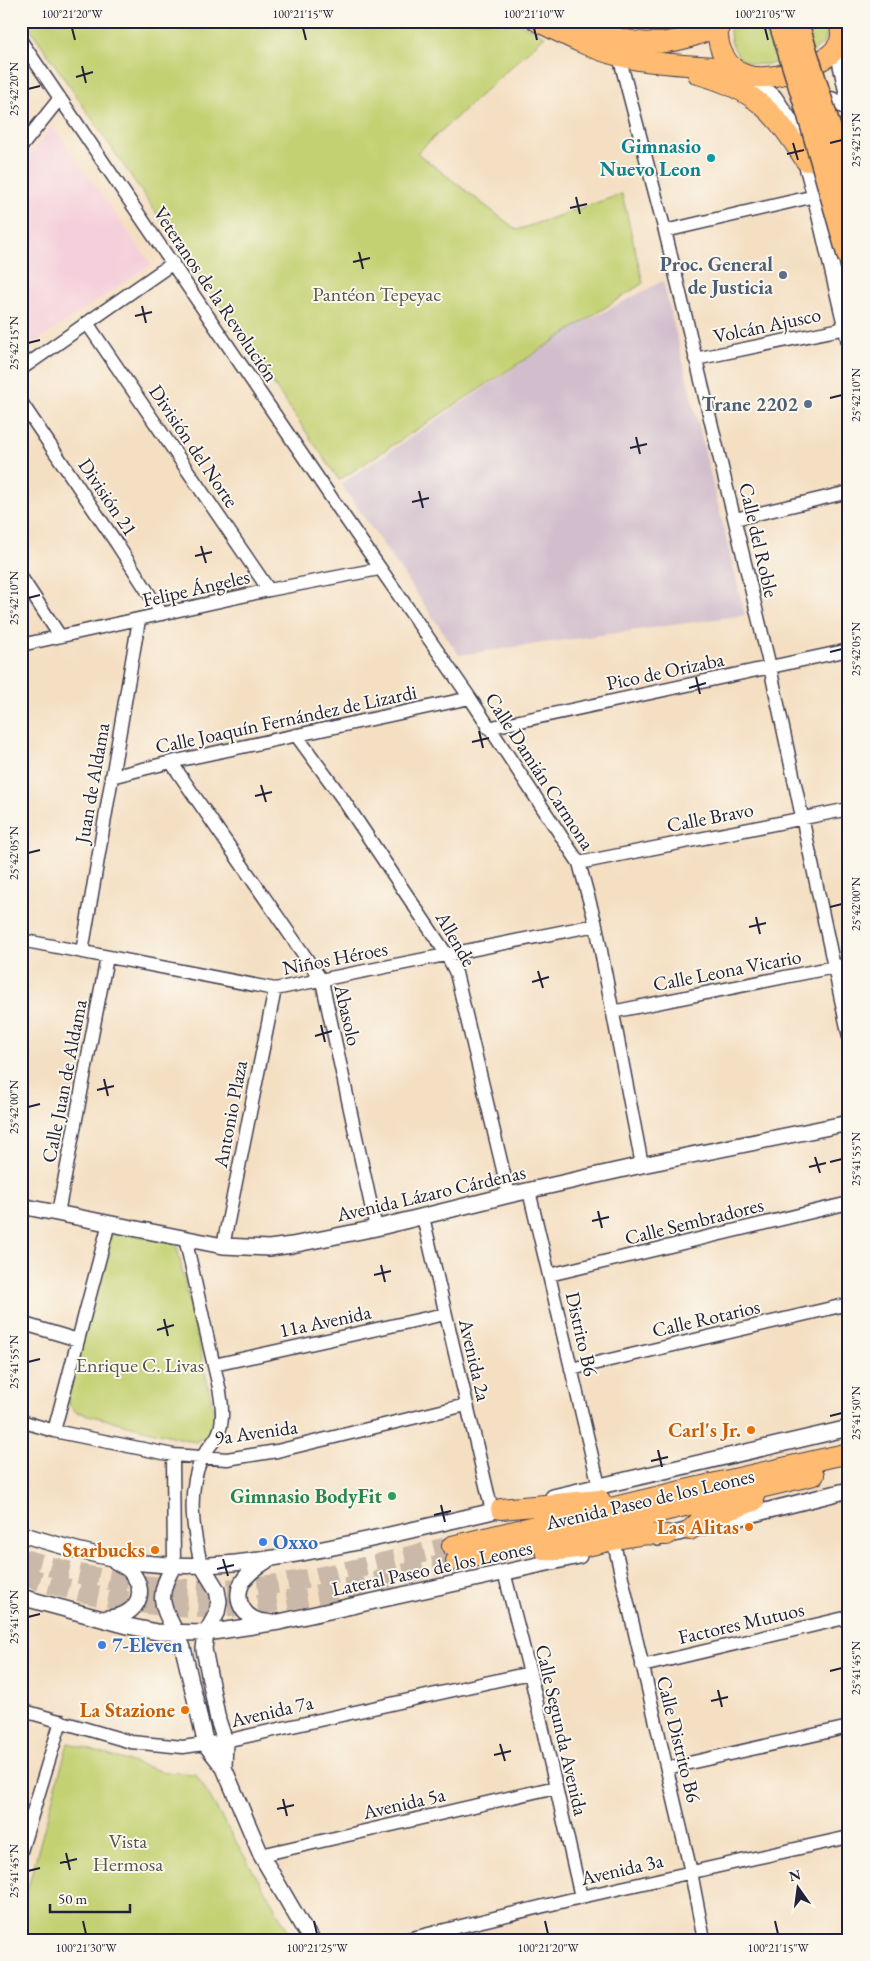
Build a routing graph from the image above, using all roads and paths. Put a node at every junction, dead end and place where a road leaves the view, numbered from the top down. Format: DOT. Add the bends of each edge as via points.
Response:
graph roads {
  1 [pos="537,21"];
  2 [pos="569,21"];
  3 [pos="694,21"];
  4 [pos="779,21"];
  5 [pos="797,21"];
  6 [pos="719,23"];
  7 [pos="842,33"];
  8 [pos="21,41"];
  9 [pos="654,43"];
  10 [pos="21,56"];
  11 [pos="619,56"];
  12 [pos="35,61"];
  13 [pos="663,63"];
  14 [pos="742,72"];
  15 [pos="60,98"];
  16 [pos="849,102"];
  17 [pos="849,110"];
  18 [pos="799,137"];
  19 [pos="21,147"];
  20 [pos="806,161"];
  21 [pos="849,189"];
  22 [pos="816,196"];
  23 [pos="665,231"];
  24 [pos="849,259"];
  25 [pos="173,263"];
  26 [pos="86,323"];
  27 [pos="848,334"];
  28 [pos="695,359"];
  29 [pos="21,369"];
  30 [pos="21,402"];
  31 [pos="849,492"];
  32 [pos="735,519"];
  33 [pos="379,569"];
  34 [pos="21,577"];
  35 [pos="269,590"];
  36 [pos="162,614"];
  37 [pos="139,620"];
  38 [pos="60,636"];
  39 [pos="21,646"];
  40 [pos="849,650"];
  41 [pos="770,667"];
  42 [pos="470,698"];
  43 [pos="488,728"];
  44 [pos="296,736"];
  45 [pos="171,762"];
  46 [pos="111,777"];
  47 [pos="849,809"];
  48 [pos="803,818"];
  49 [pos="579,863"];
  50 [pos="596,925"];
  51 [pos="21,940"];
  52 [pos="82,952"];
  53 [pos="447,955"];
  54 [pos="107,957"];
  55 [pos="849,964"];
  56 [pos="835,967"];
  57 [pos="322,981"];
  58 [pos="274,989"];
  59 [pos="612,1012"];
  60 [pos="849,1036"];
  61 [pos="849,1123"];
  62 [pos="642,1165"];
  63 [pos="529,1191"];
  64 [pos="509,1194"];
  65 [pos="849,1203"];
  66 [pos="21,1206"];
  67 [pos="58,1213"];
  68 [pos="423,1217"];
  69 [pos="109,1223"];
  70 [pos="376,1228"];
  71 [pos="185,1238"];
  72 [pos="223,1246"];
  73 [pos="549,1276"];
  74 [pos="849,1304"];
  75 [pos="445,1314"];
  76 [pos="21,1323"];
  77 [pos="78,1340"];
  78 [pos="214,1365"];
  79 [pos="571,1369"];
  80 [pos="466,1405"];
  81 [pos="21,1421"];
  82 [pos="849,1428"];
  83 [pos="54,1431"];
  84 [pos="849,1440"];
  85 [pos="849,1453"];
  86 [pos="173,1455"];
  87 [pos="202,1457"];
  88 [pos="849,1467"];
  89 [pos="788,1481"];
  90 [pos="599,1486"];
  91 [pos="849,1490"];
  92 [pos="682,1491"];
  93 [pos="497,1510"];
  94 [pos="690,1530"];
  95 [pos="21,1534"];
  96 [pos="667,1535"];
  97 [pos="516,1547"];
  98 [pos="615,1548"];
  99 [pos="111,1559"];
  100 [pos="267,1560"];
  101 [pos="201,1564"];
  102 [pos="174,1565"];
  103 [pos="504,1572"];
  104 [pos="21,1596"];
  105 [pos="849,1617"];
  106 [pos="95,1618"];
  107 [pos="279,1622"];
  108 [pos="206,1633"];
  109 [pos="177,1634"];
  110 [pos="642,1666"];
  111 [pos="530,1672"];
  112 [pos="21,1710"];
  113 [pos="61,1721"];
  114 [pos="849,1727"];
  115 [pos="225,1741"];
  116 [pos="206,1745"];
  117 [pos="224,1768"];
  118 [pos="667,1768"];
  119 [pos="556,1787"];
  120 [pos="24,1832"];
  121 [pos="849,1837"];
  122 [pos="21,1851"];
  123 [pos="261,1855"];
  124 [pos="691,1872"];
  125 [pos="581,1897"];
  126 [pos="312,1940"];
  127 [pos="404,1940"];
  128 [pos="704,1940"];
  1 -- 11 [label="main road"];
  2 -- 9 [label="main road" via="602,35"];
  3 -- 9 [label="main road"];
  4 -- 24 [label="highway, bridge"];
  5 -- 21 [label="highway, bridge"];
  6 -- 9 [label="main road" via="682,40"];
  6 -- 14 [label="main road" via="718,38 726,60"];
  7 -- 14 [label="main road" via="825,59 816,65 783,74"];
  7 -- 16 [label="street"];
  8 -- 12 [label="street, Veteranos de la Revolución"];
  10 -- 12 [label="street"];
  11 -- 13 [label="main road"];
  11 -- 23 [label="street, Calle del Roble"];
  12 -- 15 [label="street, Veteranos de la Revolución"];
  13 -- 14 [label="main road"];
  13 -- 20 [label="main road" via="747,93 782,126"];
  14 -- 18 [label="street" via="774,97"];
  15 -- 19 [label="street"];
  15 -- 25 [label="street, Veteranos de la Revolución"];
  17 -- 18 [label="street" via="833,99 814,101 801,113"];
  18 -- 20 [label="street"];
  20 -- 22 [label="street"];
  22 -- 23 [label="street"];
  22 -- 27 [label="street"];
  23 -- 28 [label="street, Calle del Roble"];
  25 -- 26 [label="street"];
  25 -- 33 [label="street, Veteranos de la Revolución"];
  26 -- 29 [label="street"];
  26 -- 35 [label="street, División del Norte"];
  27 -- 28 [label="street, Volcán Ajusco"];
  28 -- 32 [label="street, Calle del Roble"];
  30 -- 36 [label="street, División 21"];
  31 -- 32 [label="street"];
  32 -- 41 [label="street, Calle del Roble"];
  33 -- 35 [label="street, Felipe Ángeles"];
  33 -- 42 [label="street, Calle Damián Carmona"];
  34 -- 38 [label="street"];
  35 -- 36 [label="street, Felipe Ángeles"];
  36 -- 37 [label="street, Felipe Ángeles"];
  37 -- 38 [label="street, Felipe Ángeles"];
  37 -- 46 [label="street, Juan de Aldama"];
  38 -- 39 [label="street, Felipe Ángeles"];
  40 -- 41 [label="street, Pico de Orizaba"];
  41 -- 43 [label="street, Pico de Orizaba"];
  41 -- 48 [label="street, Calle del Roble"];
  42 -- 43 [label="street, Calle Damián Carmona"];
  42 -- 44 [label="street, Calle Joaquín Fernández de Lizardi"];
  43 -- 49 [label="street, Calle Damián Carmona"];
  44 -- 45 [label="street, Calle Joaquín Fernández de Lizardi"];
  44 -- 53 [label="street, Allende" via="342,798"];
  45 -- 46 [label="street, Calle Joaquín Fernández de Lizardi"];
  45 -- 57 [label="street, Abasolo"];
  46 -- 52 [label="street, Juan de Aldama"];
  47 -- 48 [label="street, Calle Bravo"];
  48 -- 49 [label="street, Calle Bravo"];
  48 -- 56 [label="street, Calle del Roble"];
  49 -- 50 [label="street, Calle Damián Carmona"];
  50 -- 53 [label="street, Niños Héroes"];
  50 -- 59 [label="street, Calle Damián Carmona"];
  51 -- 52 [label="street, Niños Héroes"];
  52 -- 54 [label="street, Niños Héroes"];
  53 -- 57 [label="street, Niños Héroes"];
  53 -- 64 [label="street, Allende" via="462,992"];
  54 -- 58 [label="street, Niños Héroes"];
  54 -- 67 [label="street, Calle Juan de Aldama"];
  55 -- 56 [label="street, Calle Leona Vicario"];
  56 -- 59 [label="street, Calle Leona Vicario"];
  56 -- 60 [label="street, Calle del Roble"];
  57 -- 58 [label="street, Niños Héroes"];
  57 -- 70 [label="street, Abasolo"];
  58 -- 72 [label="street, Antonio Plaza"];
  59 -- 62 [label="street, Calle Damián Carmona"];
  61 -- 62 [label="street, Avenida Lázaro Cárdenas"];
  62 -- 63 [label="street, Avenida Lázaro Cárdenas"];
  63 -- 64 [label="street, Avenida Lázaro Cárdenas"];
  63 -- 73 [label="street, Distrito B6"];
  64 -- 68 [label="street, Avenida Lázaro Cárdenas"];
  65 -- 73 [label="street, Calle Sembradores"];
  66 -- 67 [label="street, Avenida Lázaro Cárdenas"];
  67 -- 69 [label="street, Avenida Lázaro Cárdenas"];
  68 -- 70 [label="street, Avenida Lázaro Cárdenas"];
  68 -- 75 [label="street, Avenida 2a"];
  69 -- 71 [label="street, Avenida Lázaro Cárdenas"];
  69 -- 77 [label="street"];
  70 -- 72 [label="street, Avenida Lázaro Cárdenas" via="269,1248"];
  71 -- 72 [label="street, Avenida Lázaro Cárdenas"];
  71 -- 78 [label="street"];
  73 -- 79 [label="street, Distrito B6"];
  74 -- 79 [label="street, Calle Rotarios"];
  75 -- 78 [label="street, 11a Avenida"];
  75 -- 80 [label="street, Avenida 2a"];
  76 -- 77 [label="street"];
  77 -- 83 [label="street"];
  78 -- 87 [label="street" via="222,1414 221,1428"];
  79 -- 90 [label="street, Distrito B6"];
  80 -- 87 [label="street, 9a Avenida" via="277,1451 227,1458"];
  80 -- 93 [label="street, Avenida 2a"];
  81 -- 83 [label="street, 9a Avenida"];
  82 -- 90 [label="street, Lateral Paseo de los Leones"];
  83 -- 86 [label="street, 9a Avenida"];
  84 -- 92 [label="main road" via="752,1465"];
  85 -- 92 [label="main road, Avenida Paseo de los Leones"];
  86 -- 87 [label="street, 9a Avenida"];
  86 -- 102 [label="street"];
  87 -- 101 [label="street" via="193,1499"];
  88 -- 89 [label="main road, Avenida Paseo de los Leones"];
  89 -- 94 [label="main road" via="762,1498 702,1519"];
  89 -- 97 [label="main road, Avenida Paseo de los Leones"];
  90 -- 93 [label="street, Lateral Paseo de los Leones"];
  91 -- 94 [label="street, Lateral Paseo de los Leones"];
  92 -- 93 [label="main road"];
  92 -- 97 [label="main road, Avenida Paseo de los Leones" via="454,1554"];
  93 -- 100 [label="street, Lateral Paseo de los Leones" via="358,1543"];
  94 -- 96 [label="street, Lateral Paseo de los Leones"];
  95 -- 99 [label="street, Lateral Paseo de los Leones"];
  96 -- 97 [label="main road" via="637,1534 548,1551"];
  96 -- 98 [label="street, Lateral Paseo de los Leones"];
  98 -- 103 [label="street, Lateral Paseo de los Leones"];
  98 -- 110 [label="street, Calle Distrito B6"];
  99 -- 102 [label="street, Lateral Paseo de los Leones"];
  99 -- 106 [label="street" via="131,1572 139,1589 139,1599 126,1615"];
  100 -- 101 [label="street, Lateral Paseo de los Leones"];
  100 -- 107 [label="street" via="242,1582 239,1601 244,1612 254,1620"];
  101 -- 102 [label="street, Lateral Paseo de los Leones"];
  101 -- 108 [label="street" via="217,1590 220,1602"];
  102 -- 109 [label="street" via="163,1586 162,1600 165,1614"];
  103 -- 107 [label="street, Lateral Paseo de los Leones"];
  103 -- 111 [label="street, Calle Segunda Avenida"];
  104 -- 106 [label="street, Lateral Paseo de los Leones"];
  105 -- 110 [label="street, Factores Mutuos"];
  106 -- 109 [label="street, Lateral Paseo de los Leones"];
  107 -- 108 [label="street, Lateral Paseo de los Leones"];
  108 -- 109 [label="street, Lateral Paseo de los Leones"];
  108 -- 115 [label="street" via="206,1664"];
  109 -- 116 [label="street"];
  110 -- 118 [label="street, Calle Distrito B6"];
  111 -- 115 [label="street, Avenida 7a"];
  111 -- 119 [label="street, Calle Segunda Avenida"];
  112 -- 113 [label="street, Avenida 7a"];
  113 -- 116 [label="street, Avenida 7a" via="131,1742 183,1747"];
  113 -- 120 [label="street"];
  114 -- 118 [label="street"];
  115 -- 116 [label="street, Avenida 7a"];
  115 -- 117 [label="street"];
  116 -- 117 [label="street"];
  117 -- 123 [label="street"];
  118 -- 124 [label="street, Calle Distrito B6"];
  119 -- 123 [label="street, Avenida 5a"];
  119 -- 125 [label="street, Calle Segunda Avenida"];
  120 -- 122 [label="street"];
  121 -- 124 [label="street, Avenida 3a"];
  123 -- 126 [label="street"];
  124 -- 125 [label="street, Avenida 3a"];
  124 -- 128 [label="street, Calle Distrito B6"];
  125 -- 127 [label="street, Avenida 3a"];
}
